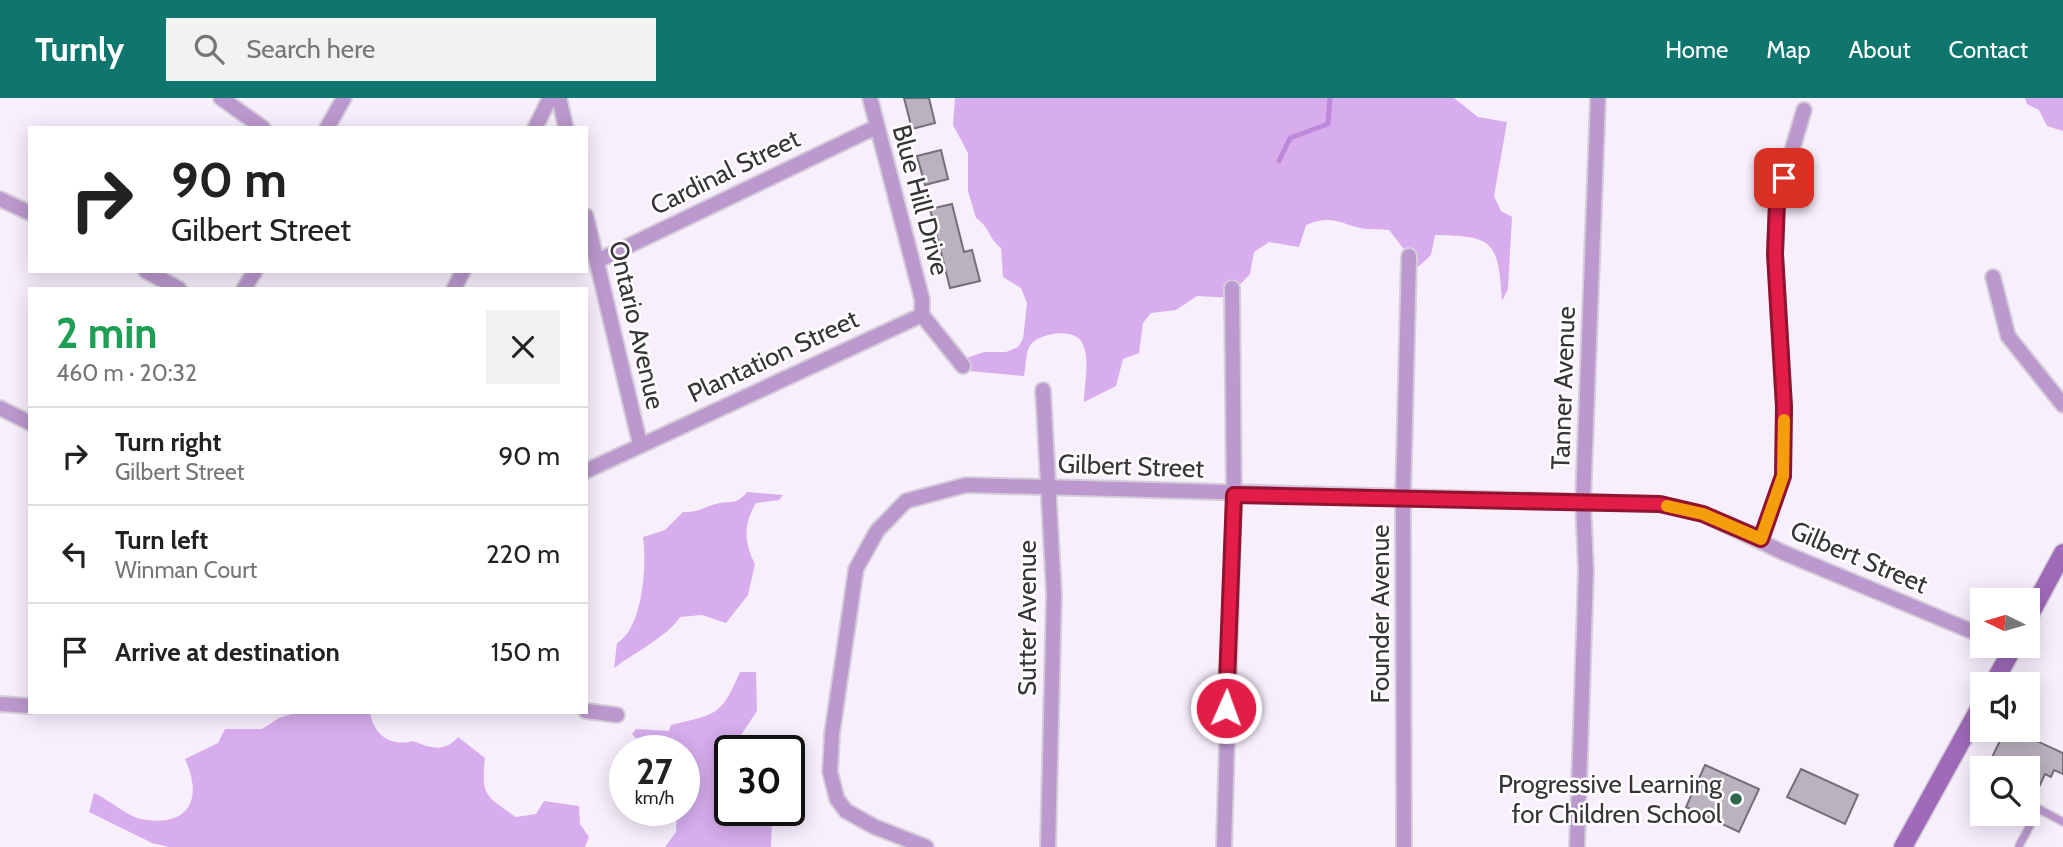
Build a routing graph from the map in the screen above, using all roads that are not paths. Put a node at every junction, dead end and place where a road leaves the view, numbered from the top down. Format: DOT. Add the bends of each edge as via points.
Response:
graph roads {
  1 [pos="221,98"];
  2 [pos="344,98"];
  3 [pos="550,98"];
  4 [pos="559,98"];
  5 [pos="870,98"];
  6 [pos="1598,98"];
  7 [pos="1804,110"];
  8 [pos="260,126"];
  9 [pos="328,126"];
  10 [pos="536,126"];
  11 [pos="566,126"];
  12 [pos="876,127"];
  13 [pos="0,198"];
  14 [pos="28,212"];
  15 [pos="588,224"];
  16 [pos="1409,256"];
  17 [pos="597,261"];
  18 [pos="150,273"];
  19 [pos="1993,277"];
  20 [pos="175,287"];
  21 [pos="1232,288"];
  22 [pos="922,315"];
  23 [pos="963,366"];
  24 [pos="1043,390"];
  25 [pos="2063,405"];
  26 [pos="0,408"];
  27 [pos="28,422"];
  28 [pos="640,444"];
  29 [pos="588,470"];
  30 [pos="1050,488"];
  31 [pos="1234,495"];
  32 [pos="1403,499"];
  33 [pos="1583,502"];
  34 [pos="1761,539"];
  35 [pos="2063,553"];
  36 [pos="2040,596"];
  37 [pos="1970,631"];
  38 [pos="0,704"];
  39 [pos="28,706"];
  40 [pos="588,711"];
  41 [pos="617,715"];
  42 [pos="1970,726"];
  43 [pos="2063,822"];
  44 [pos="2019,846"];
  45 [pos="926,847"];
  46 [pos="1048,847"];
  47 [pos="1224,847"];
  48 [pos="1404,847"];
  49 [pos="1577,847"];
  50 [pos="1903,847"];
  1 -- 8 [label="street"];
  2 -- 9 [label="street"];
  3 -- 10 [label="street"];
  4 -- 11 [label="street"];
  5 -- 12 [label="street, Blue Hill Drive"];
  6 -- 33 [label="street, Tanner Avenue"];
  7 -- 34 [label="street" via="1777,201 1783,476"];
  12 -- 17 [label="street, Cardinal Street"];
  12 -- 22 [label="street, Blue Hill Drive" via="922,299"];
  13 -- 14 [label="street"];
  15 -- 17 [label="street, Ontario Avenue"];
  16 -- 32 [label="street, Founder Avenue"];
  17 -- 28 [label="street, Ontario Avenue"];
  18 -- 20 [label="street"];
  19 -- 25 [label="street" via="2008,336"];
  21 -- 31 [label="street"];
  22 -- 23 [label="street"];
  22 -- 28 [label="street, Plantation Street"];
  24 -- 30 [label="street, Sutter Avenue"];
  26 -- 27 [label="street"];
  28 -- 29 [label="street, Plantation Street"];
  30 -- 31 [label="street, Gilbert Street"];
  30 -- 45 [label="street, Gilbert Street" via="966,485 906,501 877,531 856,569 830,772 846,811"];
  30 -- 46 [label="street, Sutter Avenue" via="1054,594"];
  31 -- 32 [label="street, Gilbert Street"];
  31 -- 47 [label="street"];
  32 -- 33 [label="street, Gilbert Street"];
  32 -- 48 [label="street, Founder Avenue"];
  33 -- 34 [label="street, Gilbert Street" via="1660,504 1703,514"];
  33 -- 49 [label="street, Tanner Avenue" via="1586,570"];
  34 -- 37 [label="street, Gilbert Street"];
  35 -- 36 [label="main road"];
  38 -- 39 [label="street"];
  40 -- 41 [label="street"];
  42 -- 50 [label="main road"];
  43 -- 44 [label="lane" via="2039,809"];
}
